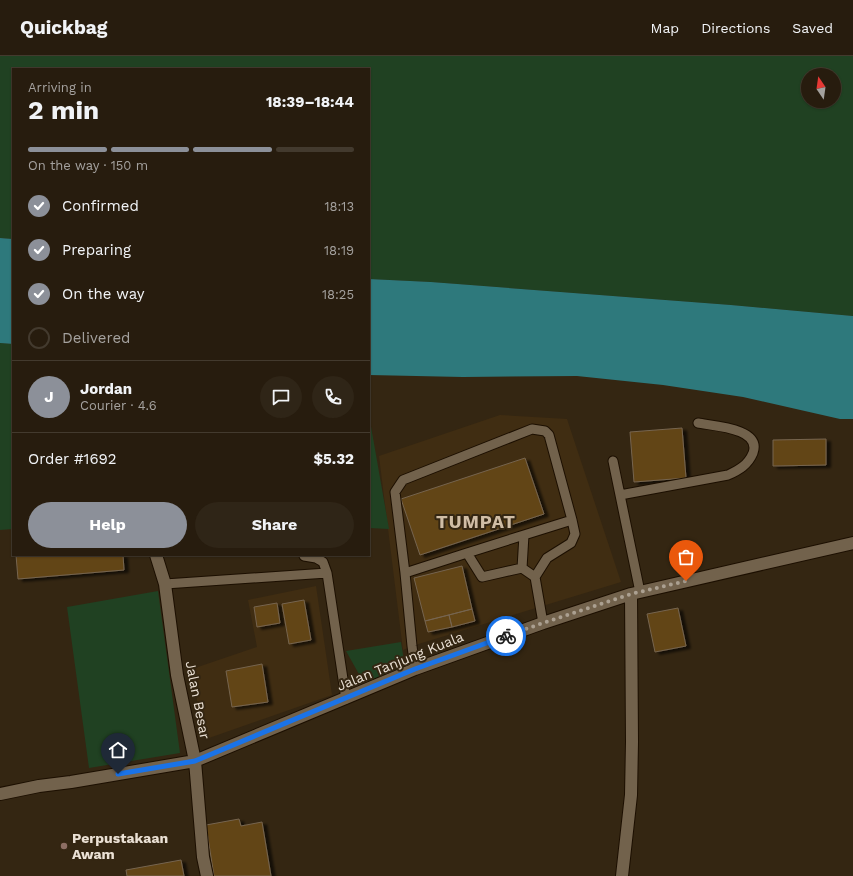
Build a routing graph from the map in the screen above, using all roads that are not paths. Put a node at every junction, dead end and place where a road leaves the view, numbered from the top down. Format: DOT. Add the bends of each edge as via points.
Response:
graph roads {
  1 [pos="698,423"];
  2 [pos="613,461"];
  3 [pos="620,495"];
  4 [pos="572,520"];
  5 [pos="524,535"];
  6 [pos="853,543"];
  7 [pos="467,553"];
  8 [pos="156,556"];
  9 [pos="304,556"];
  10 [pos="522,568"];
  11 [pos="327,573"];
  12 [pos="405,573"];
  13 [pos="535,577"];
  14 [pos="165,584"];
  15 [pos="635,593"];
  16 [pos="543,623"];
  17 [pos="415,669"];
  18 [pos="346,699"];
  19 [pos="195,761"];
  20 [pos="0,794"];
  21 [pos="207,876"];
  22 [pos="622,876"];
  1 -- 3 [label="lane" via="736,430 747,435 753,442 754,449 748,462 728,475"];
  2 -- 3 [label="lane"];
  3 -- 15 [label="lane"];
  4 -- 5 [label="lane"];
  4 -- 12 [label="lane" via="549,435 545,431 532,429 402,480 395,492"];
  4 -- 13 [label="lane" via="575,534 571,543 547,558"];
  5 -- 7 [label="lane"];
  5 -- 10 [label="lane"];
  6 -- 15 [label="street, Jalan Tanjung Kuala"];
  7 -- 10 [label="lane" via="482,577"];
  7 -- 12 [label="lane"];
  8 -- 14 [label="street, Jalan Besar"];
  9 -- 11 [label="lane" via="323,562"];
  10 -- 13 [label="lane"];
  11 -- 14 [label="lane"];
  11 -- 18 [label="lane"];
  12 -- 17 [label="lane"];
  13 -- 16 [label="lane"];
  14 -- 19 [label="street, Jalan Besar" via="177,675"];
  15 -- 16 [label="street, Jalan Tanjung Kuala"];
  15 -- 22 [label="street" via="630,795"];
  16 -- 17 [label="street, Jalan Tanjung Kuala"];
  17 -- 18 [label="street, Jalan Tanjung Kuala"];
  18 -- 19 [label="street, Jalan Tanjung Kuala"];
  19 -- 20 [label="street, Jalan Tanjung Kuala"];
  19 -- 21 [label="street, Jalan Besar" via="203,857"];
}
